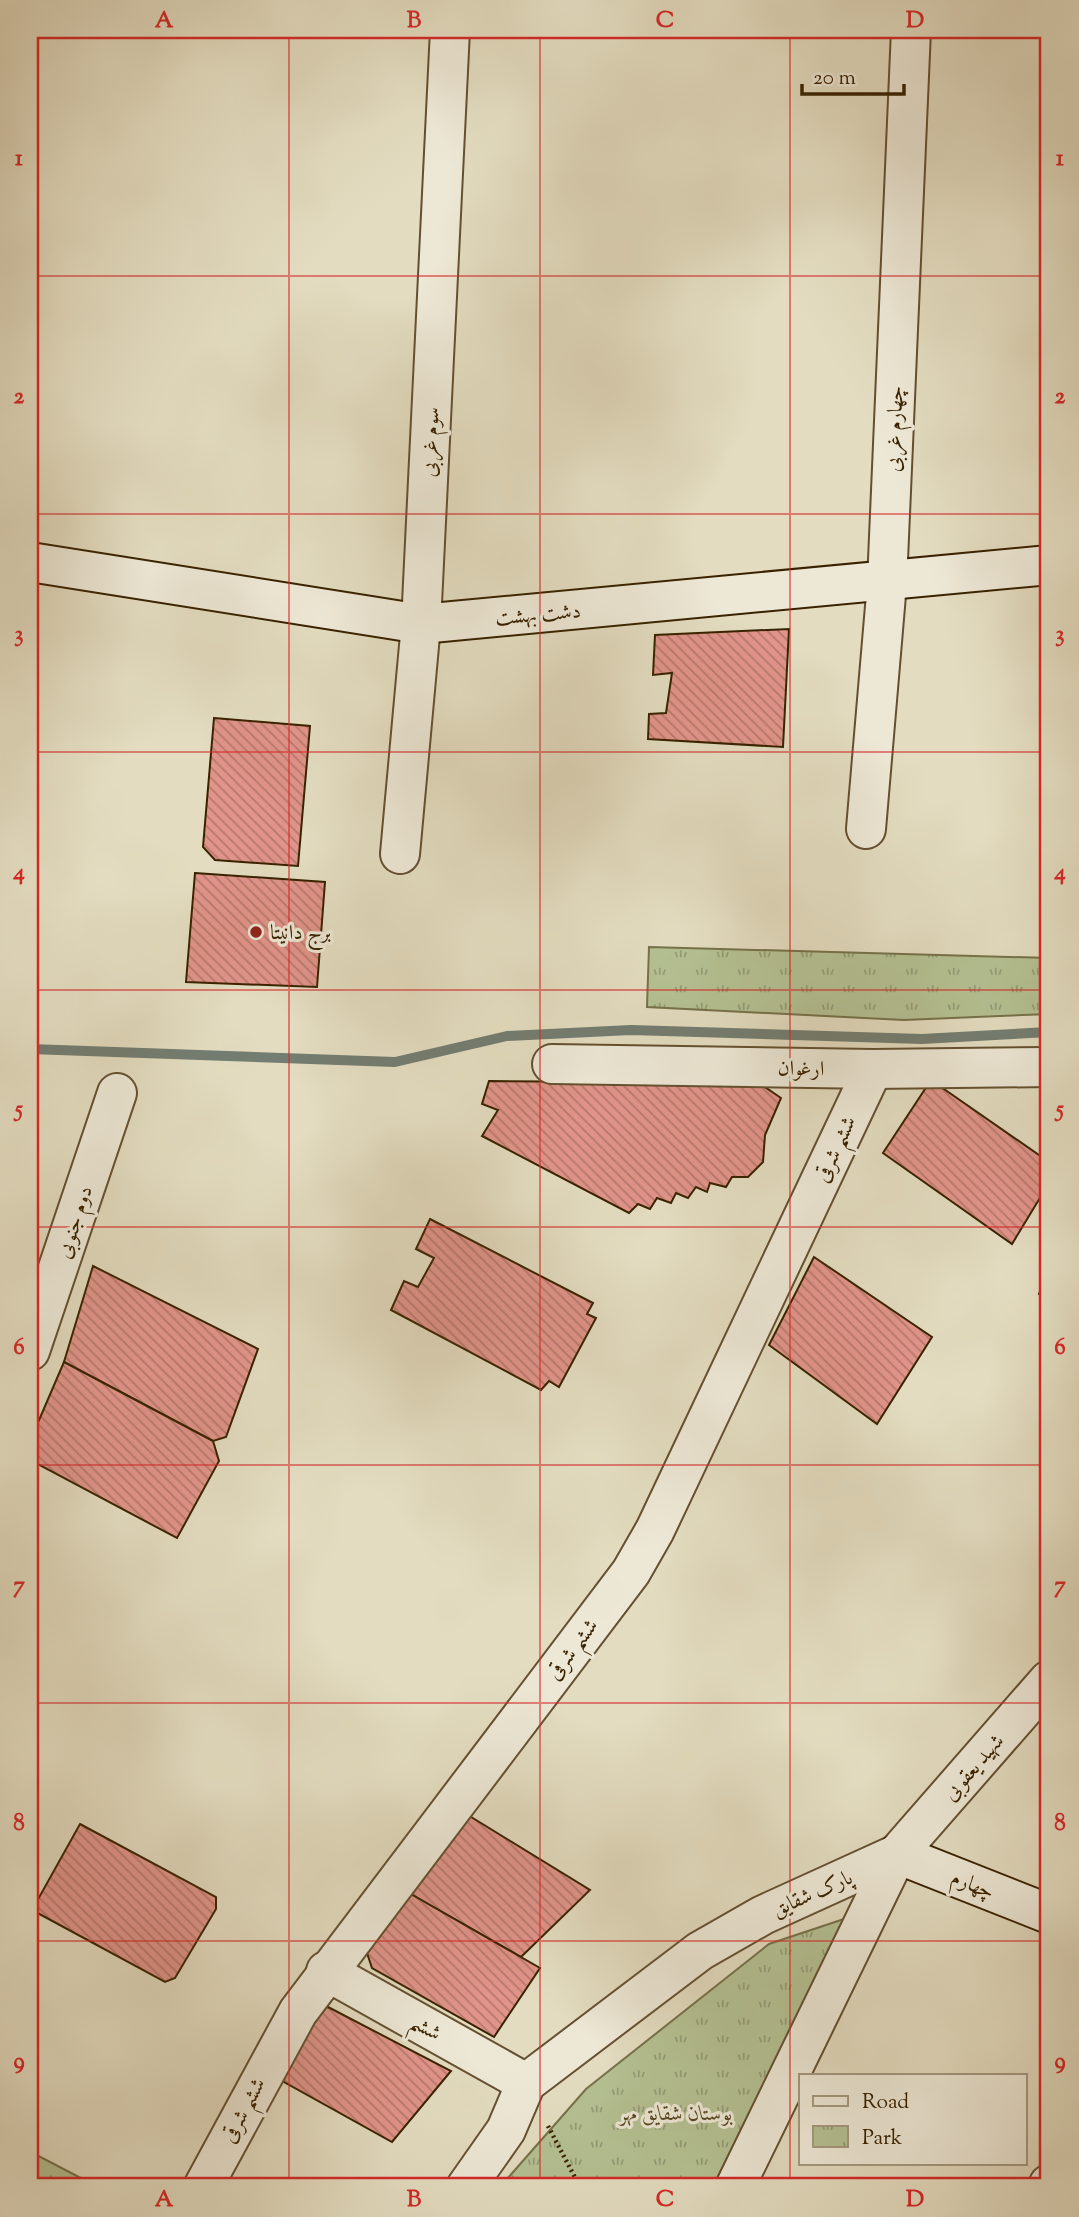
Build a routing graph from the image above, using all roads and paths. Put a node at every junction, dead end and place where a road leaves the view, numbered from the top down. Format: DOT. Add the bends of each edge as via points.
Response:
graph roads {
  1 [pos="450,30"];
  2 [pos="911,30"];
  3 [pos="30,562"];
  4 [pos="1049,565"];
  5 [pos="887,583"];
  6 [pos="421,624"];
  7 [pos="866,828"];
  8 [pos="400,854"];
  9 [pos="552,1064"];
  10 [pos="1049,1067"];
  11 [pos="873,1069"];
  12 [pos="117,1093"];
  13 [pos="30,1351"];
  14 [pos="1049,1680"];
  15 [pos="897,1854"];
  16 [pos="1049,1914"];
  17 [pos="326,1971"];
  18 [pos="526,2083"];
  19 [pos="203,2187"];
  20 [pos="466,2187"];
  21 [pos="580,2187"];
  22 [pos="735,2187"];
  1 -- 6 [label="street, سوم غربی"];
  2 -- 5 [label="street, چهارم غربی"];
  3 -- 6 [label="street, دشت بهشت"];
  4 -- 5 [label="street, دشت بهشت"];
  5 -- 6 [label="street, دشت بهشت"];
  5 -- 7 [label="street, چهارم غربی"];
  6 -- 8 [label="street, سوم غربی"];
  9 -- 11 [label="street, ارغوان"];
  10 -- 11 [label="street, ارغوان"];
  11 -- 17 [label="street, ششم شرقی" via="631,1572"];
  12 -- 13 [label="street, دوم جنوبی"];
  14 -- 15 [label="street, شهید یعقوبی"];
  15 -- 16 [label="street, چهارم"];
  15 -- 18 [label="street, پارک شقایق" via="763,1915 700,1951"];
  15 -- 22 [label="street, پارک شقایق"];
  17 -- 18 [label="street, ششم"];
  17 -- 19 [label="street, ششم شرقی" via="271,2057"];
  18 -- 20 [label="street, پارک شقایق" via="506,2130"];
  18 -- 21 [label="path"];
}
